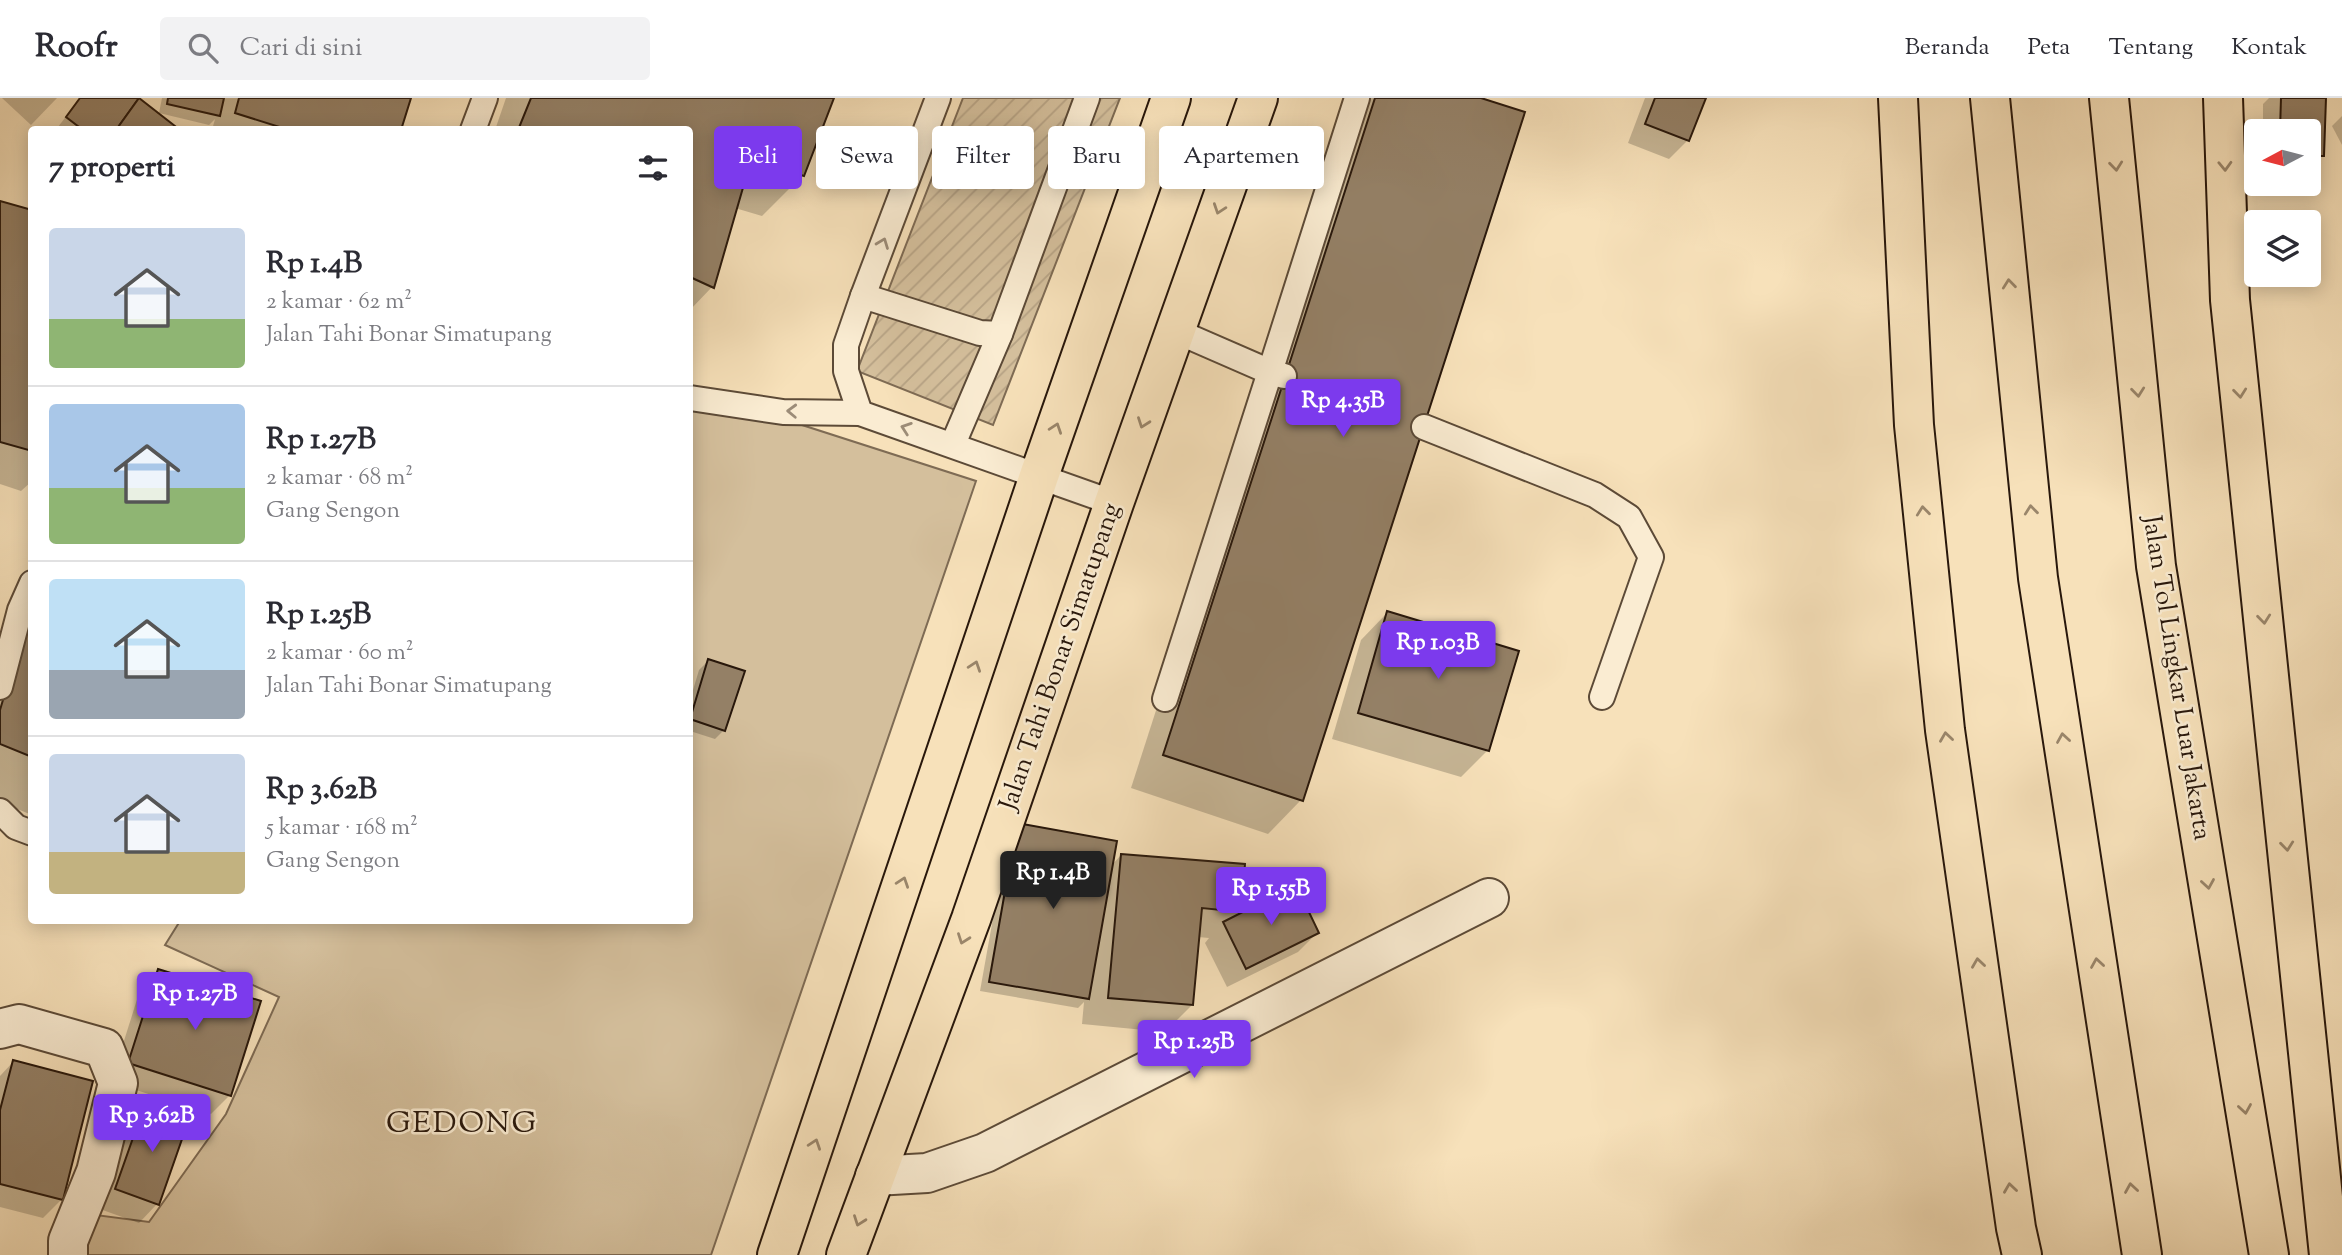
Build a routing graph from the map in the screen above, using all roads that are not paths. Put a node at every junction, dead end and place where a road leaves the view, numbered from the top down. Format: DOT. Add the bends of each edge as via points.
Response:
graph roads {
  1 [pos="485,98"];
  2 [pos="938,98"];
  3 [pos="1087,98"];
  4 [pos="1171,98"];
  5 [pos="1258,98"];
  6 [pos="1357,98"];
  7 [pos="1898,98"];
  8 [pos="1990,98"];
  9 [pos="2109,98"];
  10 [pos="2223,98"];
  11 [pos="474,126"];
  12 [pos="863,296"];
  13 [pos="1176,331"];
  14 [pos="1000,334"];
  15 [pos="1278,374"];
  16 [pos="693,398"];
  17 [pos="860,413"];
  18 [pos="1424,427"];
  19 [pos="953,444"];
  20 [pos="1039,476"];
  21 [pos="1114,503"];
  22 [pos="28,592"];
  23 [pos="0,687"];
  24 [pos="1602,697"];
  25 [pos="1165,699"];
  26 [pos="0,811"];
  27 [pos="28,832"];
  28 [pos="1489,898"];
  29 [pos="0,1029"];
  30 [pos="875,1176"];
  31 [pos="68,1255"];
  32 [pos="777,1255"];
  33 [pos="846,1255"];
  34 [pos="2022,1255"];
  35 [pos="2141,1255"];
  36 [pos="2269,1255"];
  37 [pos="2329,1255"];
  1 -- 11 [label="lane"];
  12 -- 2 [label="lane, one-way"];
  3 -- 14 [label="lane"];
  20 -- 4 [label="highway, one-way"];
  5 -- 13 [label="highway, Jalan Tahi Bonar Simatupang, one-way"];
  6 -- 15 [label="lane"];
  34 -- 7 [label="highway, one-way" via="1945,730 1914,425"];
  35 -- 8 [label="highway, one-way" via="2038,578"];
  9 -- 36 [label="highway, Jalan Tol Lingkar Luar Jakarta, one-way" via="2156,566"];
  10 -- 37 [label="highway, one-way" via="2230,300"];
  12 -- 14 [label="lane" via="980,333"];
  12 -- 17 [label="lane" via="846,345 846,371"];
  13 -- 15 [label="lane"];
  13 -- 21 [label="highway, Jalan Tahi Bonar Simatupang, one-way"];
  14 -- 19 [label="lane"];
  15 -- 25 [label="lane"];
  17 -- 16 [label="lane, one-way" via="783,412"];
  19 -- 17 [label="lane, one-way"];
  18 -- 24 [label="lane" via="1595,495 1629,517 1651,557"];
  19 -- 20 [label="lane"];
  20 -- 21 [label="lane"];
  32 -- 20 [label="highway, one-way"];
  21 -- 30 [label="highway, Jalan Tahi Bonar Simatupang, one-way" via="971,919"];
  22 -- 23 [label="lane"];
  26 -- 27 [label="lane"];
  28 -- 30 [label="street" via="985,1153 927,1173"];
  29 -- 31 [label="street" via="19,1024 104,1048 118,1083 96,1172 68,1241"];
  30 -- 33 [label="highway, Jalan Tahi Bonar Simatupang, one-way"];
}
